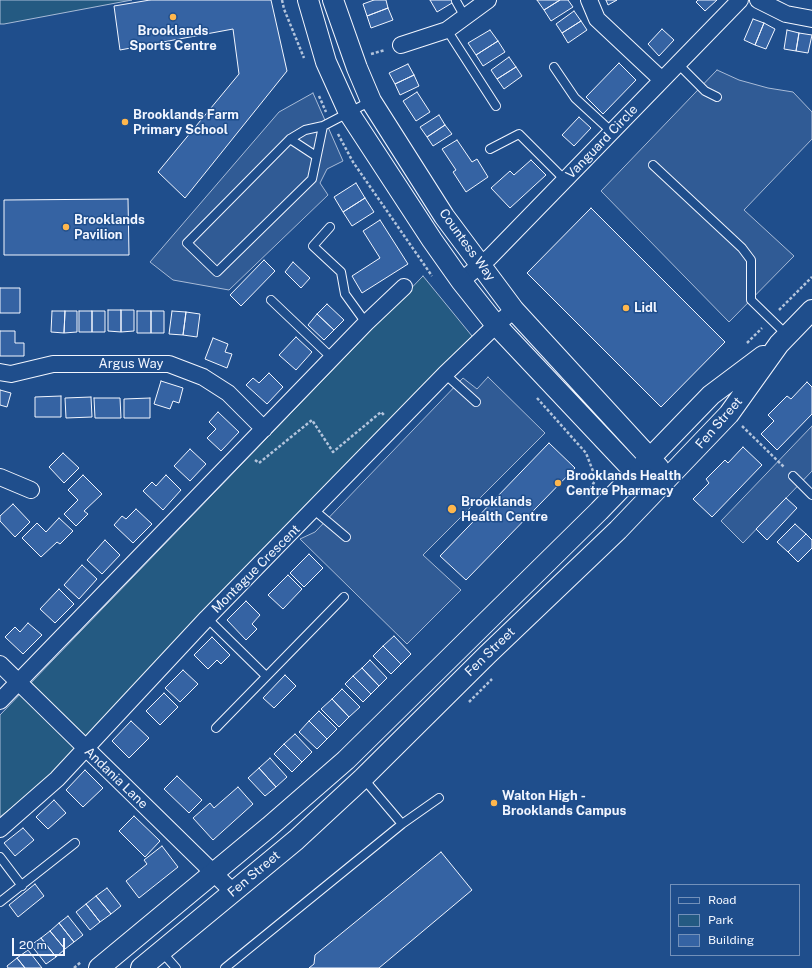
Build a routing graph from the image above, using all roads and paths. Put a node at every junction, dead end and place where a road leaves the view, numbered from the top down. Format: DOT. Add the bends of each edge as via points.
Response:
graph roads {
  1 [pos="308,0"];
  2 [pos="333,0"];
  3 [pos="488,0"];
  4 [pos="589,0"];
  5 [pos="740,0"];
  6 [pos="758,0"];
  7 [pos="456,1"];
  8 [pos="465,17"];
  9 [pos="812,19"];
  10 [pos="447,30"];
  11 [pos="401,46"];
  12 [pos="371,54"];
  13 [pos="678,64"];
  14 [pos="554,67"];
  15 [pos="662,80"];
  16 [pos="717,97"];
  17 [pos="372,101"];
  18 [pos="496,106"];
  19 [pos="349,113"];
  20 [pos="322,126"];
  21 [pos="612,132"];
  22 [pos="290,138"];
  23 [pos="490,149"];
  24 [pos="316,156"];
  25 [pos="653,164"];
  26 [pos="566,180"];
  27 [pos="330,227"];
  28 [pos="481,266"];
  29 [pos="812,277"];
  30 [pos="461,281"];
  31 [pos="404,287"];
  32 [pos="271,300"];
  33 [pos="514,310"];
  34 [pos="812,310"];
  35 [pos="770,319"];
  36 [pos="366,323"];
  37 [pos="496,324"];
  38 [pos="783,340"];
  39 [pos="743,347"];
  40 [pos="332,358"];
  41 [pos="0,372"];
  42 [pos="445,374"];
  43 [pos="476,402"];
  44 [pos="729,414"];
  45 [pos="264,429"];
  46 [pos="244,450"];
  47 [pos="333,452"];
  48 [pos="650,458"];
  49 [pos="635,473"];
  50 [pos="793,476"];
  51 [pos="0,477"];
  52 [pos="668,477"];
  53 [pos="31,490"];
  54 [pos="654,492"];
  55 [pos="812,494"];
  56 [pos="314,510"];
  57 [pos="346,537"];
  58 [pos="344,597"];
  59 [pos="207,618"];
  60 [pos="0,664"];
  61 [pos="266,676"];
  62 [pos="19,683"];
  63 [pos="0,702"];
  64 [pos="216,728"];
  65 [pos="86,749"];
  66 [pos="346,760"];
  67 [pos="363,778"];
  68 [pos="439,798"];
  69 [pos="402,824"];
  70 [pos="0,829"];
  71 [pos="75,844"];
  72 [pos="0,857"];
  73 [pos="214,872"];
  74 [pos="22,886"];
  75 [pos="233,892"];
  76 [pos="0,902"];
  77 [pos="161,951"];
  78 [pos="99,968"];
  79 [pos="141,968"];
  80 [pos="176,968"];
  81 [pos="225,968"];
  1 -- 19 [label="street" via="326,62"];
  2 -- 17 [label="street, Countess Way" via="356,68"];
  3 -- 8 [label="street"];
  4 -- 15 [label="street" via="597,19"];
  5 -- 13 [label="street, Vanguard Circle"];
  6 -- 9 [label="street" via="786,14"];
  7 -- 8 [label="lane"];
  8 -- 10 [label="street"];
  10 -- 11 [label="street"];
  10 -- 18 [label="lane"];
  11 -- 12 [label="path"];
  13 -- 15 [label="street, Vanguard Circle"];
  13 -- 16 [label="lane" via="705,91"];
  14 -- 21 [label="lane" via="575,98"];
  15 -- 21 [label="street, Vanguard Circle"];
  17 -- 19 [label="lane"];
  17 -- 28 [label="street, Countess Way" via="444,216"];
  19 -- 20 [label="lane"];
  19 -- 30 [label="street"];
  20 -- 22 [label="lane"];
  20 -- 24 [label="lane"];
  21 -- 26 [label="street, Vanguard Circle"];
  22 -- 24 [label="lane"];
  22 -- 24 [label="lane" via="187,243 217,272 312,179"];
  23 -- 26 [label="lane" via="519,134"];
  25 -- 35 [label="lane" via="742,248 751,260 751,300"];
  26 -- 28 [label="street, Vanguard Circle"];
  27 -- 36 [label="lane" via="312,246 341,272 345,294"];
  28 -- 30 [label="street, Vanguard Circle"];
  28 -- 33 [label="street, Countess Way"];
  29 -- 35 [label="path"];
  30 -- 37 [label="street"];
  31 -- 36 [label="street"];
  32 -- 40 [label="lane"];
  33 -- 37 [label="street, Montague Crescent"];
  33 -- 48 [label="street, Countess Way"];
  34 -- 38 [label="street, Fen Street"];
  35 -- 38 [label="lane"];
  35 -- 39 [label="path"];
  36 -- 40 [label="street"];
  37 -- 42 [label="street, Montague Crescent"];
  37 -- 49 [label="street"];
  38 -- 44 [label="street, Fen Street"];
  38 -- 48 [label="street, Fen Street" via="711,395"];
  40 -- 45 [label="street"];
  41 -- 45 [label="street, Argus Way" via="11,374 53,364 169,364 203,377 228,393"];
  42 -- 43 [label="lane"];
  42 -- 56 [label="street, Montague Crescent"];
  44 -- 50 [label="path"];
  44 -- 52 [label="street, Fen Street"];
  45 -- 46 [label="street"];
  46 -- 47 [label="path" via="259,463 312,420"];
  46 -- 62 [label="street"];
  48 -- 49 [label="street, Fen Street"];
  48 -- 52 [label="street, Countess Way"];
  49 -- 54 [label="street"];
  49 -- 66 [label="street, Fen Street"];
  50 -- 55 [label="lane"];
  51 -- 53 [label="street"];
  52 -- 54 [label="street, Fen Street"];
  54 -- 67 [label="street, Fen Street"];
  56 -- 57 [label="lane"];
  56 -- 59 [label="street, Montague Crescent"];
  58 -- 61 [label="lane"];
  59 -- 61 [label="lane"];
  59 -- 65 [label="street, Montague Crescent"];
  60 -- 62 [label="street, Andania Lane"];
  61 -- 64 [label="lane"];
  62 -- 63 [label="street"];
  62 -- 65 [label="street, Andania Lane"];
  65 -- 70 [label="street, Montague Crescent" via="57,779"];
  65 -- 73 [label="street, Andania Lane"];
  66 -- 67 [label="street"];
  66 -- 73 [label="street, Fen Street"];
  67 -- 69 [label="lane"];
  67 -- 75 [label="street, Fen Street" via="296,840"];
  68 -- 69 [label="lane"];
  69 -- 81 [label="lane"];
  71 -- 74 [label="lane"];
  72 -- 74 [label="lane"];
  73 -- 75 [label="street, Andania Lane"];
  73 -- 78 [label="street, Fen Street"];
  74 -- 76 [label="lane"];
  75 -- 77 [label="street, Fen Street"];
  77 -- 79 [label="street, Fen Street"];
  77 -- 80 [label="lane"];
}
